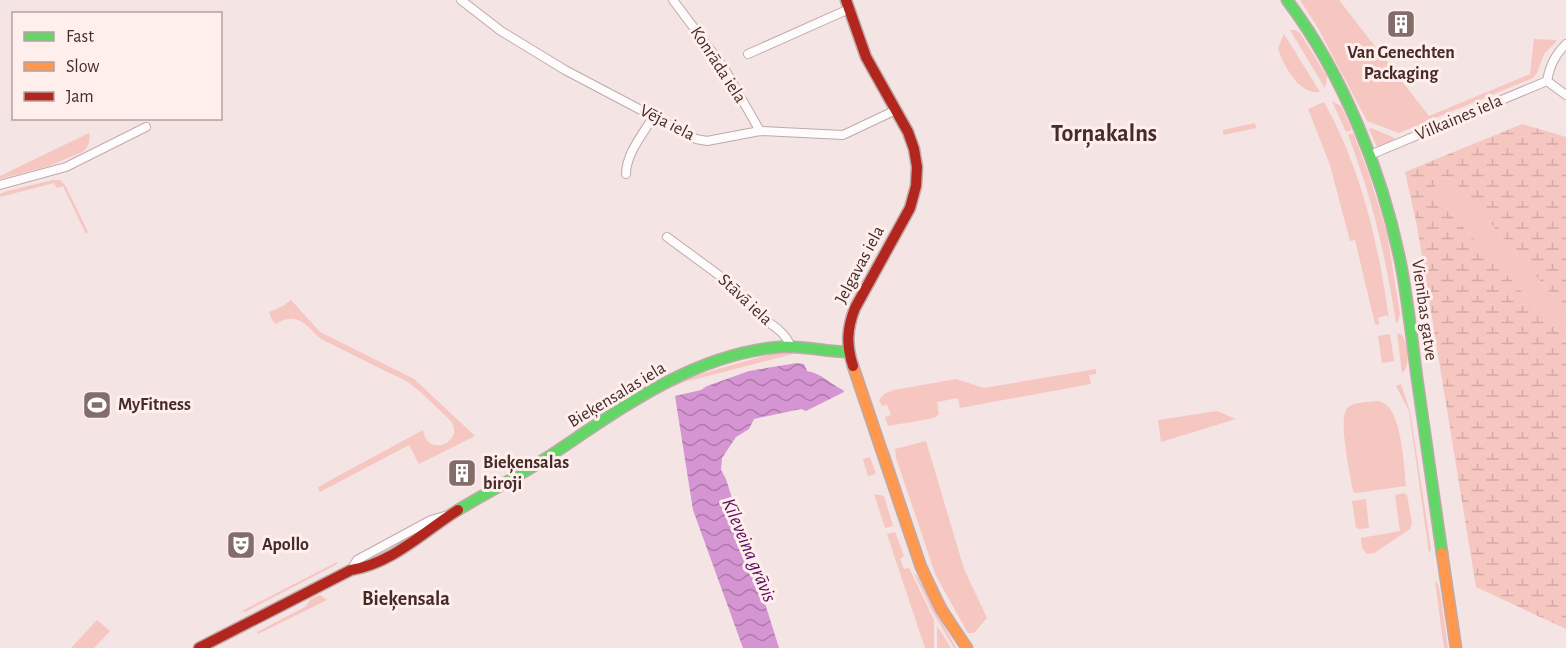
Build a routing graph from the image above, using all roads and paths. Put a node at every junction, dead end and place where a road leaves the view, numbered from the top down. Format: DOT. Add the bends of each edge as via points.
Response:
graph roads {
  1 [pos="461,0"];
  2 [pos="673,0"];
  3 [pos="1287,0"];
  4 [pos="847,4"];
  5 [pos="1566,44"];
  6 [pos="748,54"];
  7 [pos="1547,81"];
  8 [pos="1566,95"];
  9 [pos="896,110"];
  10 [pos="653,117"];
  11 [pos="146,128"];
  12 [pos="760,131"];
  13 [pos="1370,155"];
  14 [pos="626,174"];
  15 [pos="0,185"];
  16 [pos="667,237"];
  17 [pos="790,345"];
  18 [pos="848,352"];
  19 [pos="199,648"];
  20 [pos="967,648"];
  21 [pos="1456,648"];
  1 -- 10 [label="street, Vēja iela" via="501,31"];
  2 -- 12 [label="street, Konrāda iela" via="724,68"];
  3 -- 13 [label="street, Vienības gatve" via="1344,94"];
  4 -- 6 [label="street"];
  4 -- 9 [label="street, Jelgavas iela" via="869,62"];
  5 -- 7 [label="street" via="1556,53"];
  7 -- 8 [label="street"];
  7 -- 13 [label="street, Vilkaines iela"];
  9 -- 12 [label="street, Vēja iela" via="843,135"];
  9 -- 18 [label="street, Jelgavas iela" via="916,152 915,194 855,308 846,338"];
  10 -- 12 [label="street, Vēja iela" via="702,141"];
  10 -- 14 [label="street" via="630,156"];
  11 -- 15 [label="street" via="66,167"];
  13 -- 21 [label="street, Vienības gatve" via="1392,222 1401,266"];
  16 -- 17 [label="street, Stāvā iela" via="738,290 749,308 785,335"];
  17 -- 18 [label="street, Bieķensalas iela"];
  17 -- 19 [label="street, Bieķensalas iela" via="674,378 454,513 409,546 363,569 351,570"];
  18 -- 20 [label="street, Jelgavas iela" via="923,574"];
}
